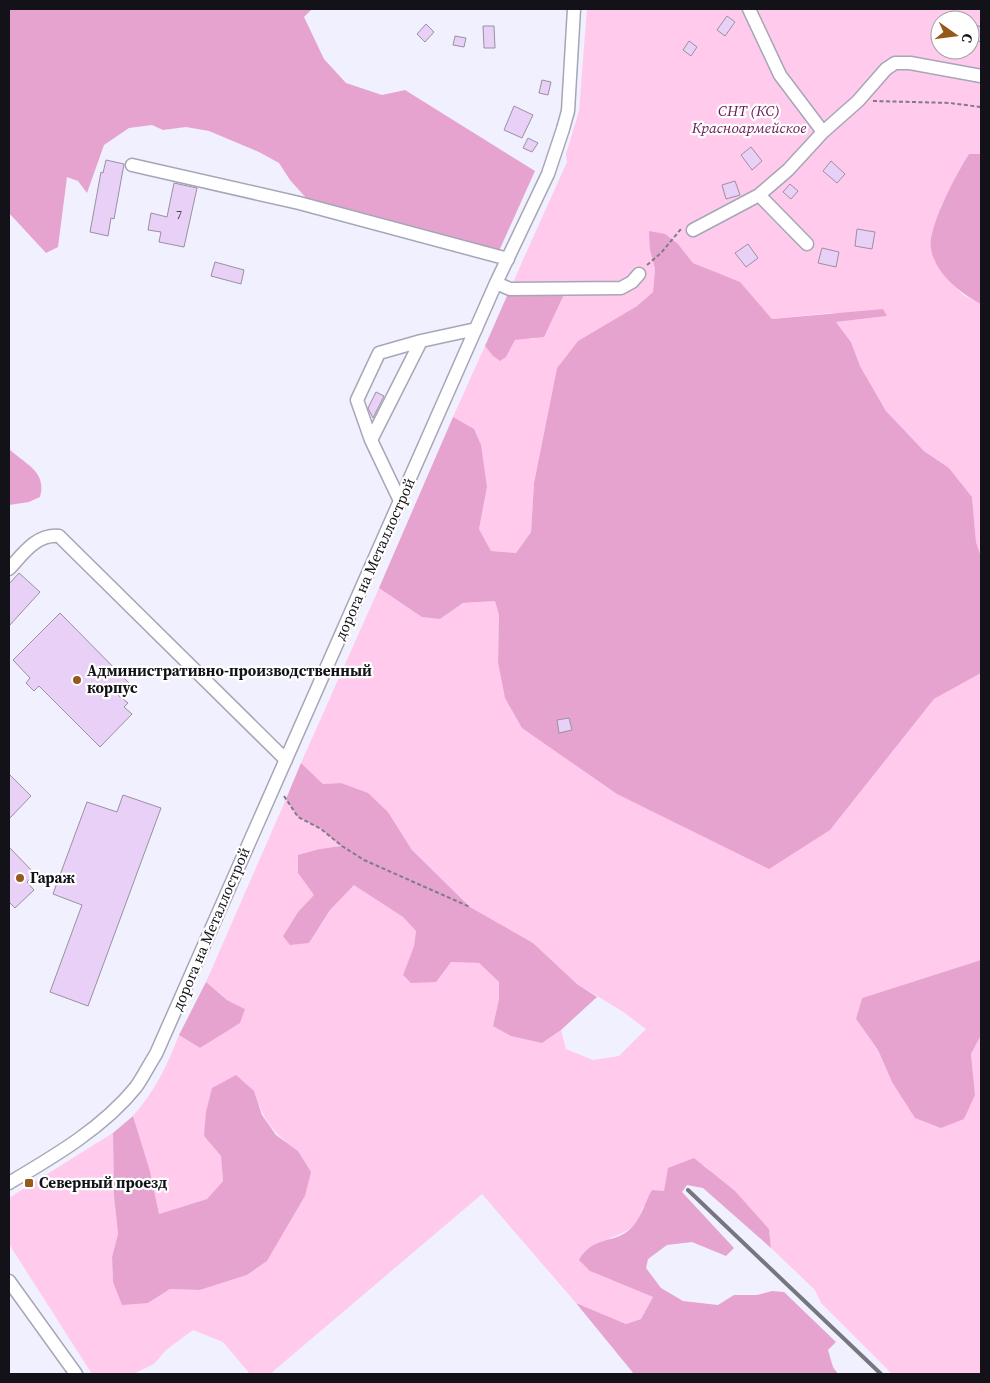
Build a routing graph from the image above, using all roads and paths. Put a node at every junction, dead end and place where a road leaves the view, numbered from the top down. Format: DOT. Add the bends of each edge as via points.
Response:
graph roads {
  1 [pos="574,9"];
  2 [pos="749,9"];
  3 [pos="981,76"];
  4 [pos="858,101"];
  5 [pos="981,107"];
  6 [pos="822,132"];
  7 [pos="132,165"];
  8 [pos="759,195"];
  9 [pos="693,230"];
  10 [pos="807,244"];
  11 [pos="508,259"];
  12 [pos="639,274"];
  13 [pos="496,283"];
  14 [pos="476,329"];
  15 [pos="421,341"];
  16 [pos="371,440"];
  17 [pos="401,503"];
  18 [pos="12,566"];
  19 [pos="286,760"];
  20 [pos="286,799"];
  21 [pos="470,907"];
  22 [pos="9,1183"];
  23 [pos="9,1281"];
  24 [pos="76,1374"];
  1 -- 11 [label="street, дорога на Металлострой" via="568,111 548,174"];
  2 -- 6 [label="street" via="780,74"];
  3 -- 4 [label="street" via="895,63"];
  4 -- 5 [label="path"];
  4 -- 6 [label="street"];
  6 -- 8 [label="street" via="788,170"];
  7 -- 11 [label="street" via="299,203"];
  8 -- 9 [label="street"];
  8 -- 10 [label="street"];
  9 -- 12 [label="path" via="681,229"];
  11 -- 13 [label="street, дорога на Металлострой"];
  12 -- 13 [label="street" via="621,288 510,289"];
  13 -- 14 [label="street, дорога на Металлострой"];
  14 -- 15 [label="street"];
  14 -- 17 [label="street, дорога на Металлострой"];
  15 -- 16 [label="street"];
  15 -- 16 [label="street" via="379,353 357,400"];
  16 -- 17 [label="street"];
  17 -- 19 [label="street, дорога на Металлострой"];
  18 -- 19 [label="street" via="35,542 48,535 59,536"];
  19 -- 22 [label="street, дорога на Металлострой" via="177,1009 136,1087 110,1115 73,1143"];
  20 -- 21 [label="path" via="298,817 321,829 364,860"];
  23 -- 24 [label="street"];
}
